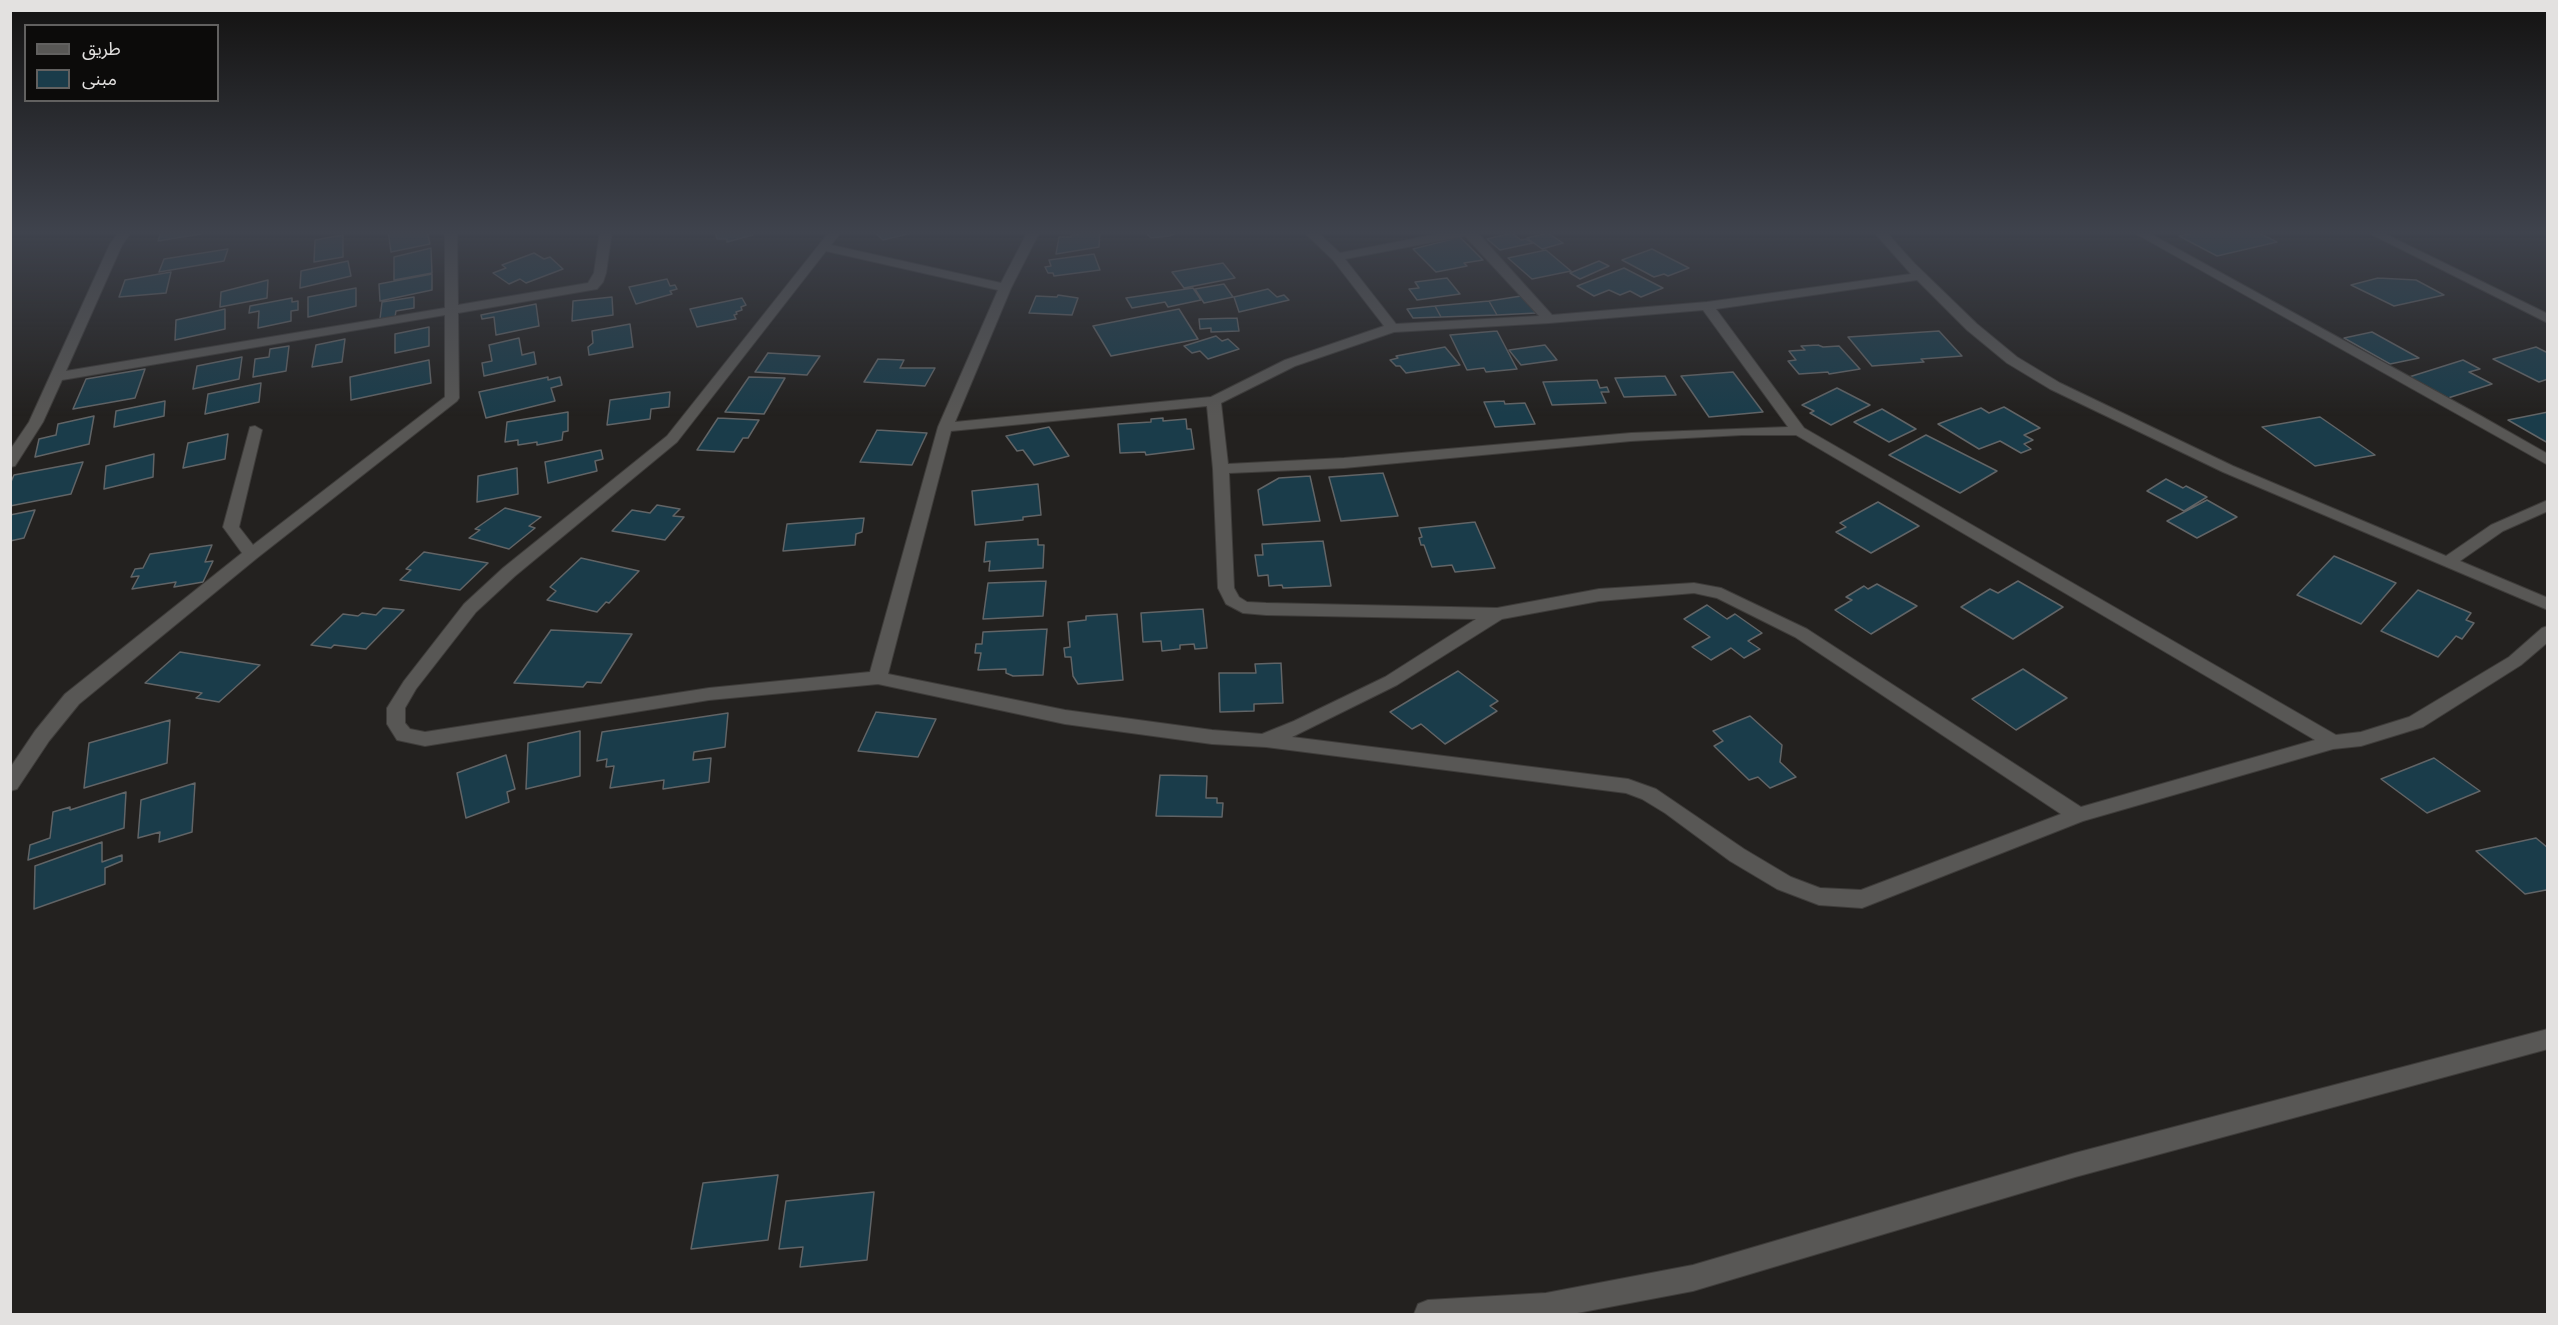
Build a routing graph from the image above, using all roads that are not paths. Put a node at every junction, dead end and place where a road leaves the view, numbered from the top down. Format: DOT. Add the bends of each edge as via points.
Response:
graph roads {
  1 [pos="94,293"];
  2 [pos="452,293"];
  3 [pos="554,293"];
  4 [pos="787,293"];
  5 [pos="1003,293"];
  6 [pos="1365,293"];
  7 [pos="1526,293"];
  8 [pos="1801,293"];
  9 [pos="1938,293"];
  10 [pos="2248,293"];
  11 [pos="2495,293"];
  12 [pos="1707,306"];
  13 [pos="452,311"];
  14 [pos="1550,319"];
  15 [pos="2547,319"];
  16 [pos="1392,328"];
  17 [pos="57,377"];
  18 [pos="1214,401"];
  19 [pos="945,427"];
  20 [pos="255,430"];
  21 [pos="1800,431"];
  22 [pos="2547,461"];
  23 [pos="10,463"];
  24 [pos="1221,469"];
  25 [pos="2547,505"];
  26 [pos="251,554"];
  27 [pos="2448,562"];
  28 [pos="2547,605"];
  29 [pos="1497,614"];
  30 [pos="2547,632"];
  31 [pos="878,678"];
  32 [pos="1263,741"];
  33 [pos="2333,742"];
  34 [pos="10,784"];
  35 [pos="2078,815"];
  36 [pos="2547,1039"];
  37 [pos="1428,1314"];
  1 -- 17 [label="street"];
  2 -- 13 [label="street"];
  3 -- 13 [label="street"];
  4 -- 31 [label="street" via="672,438 470,608 410,685 396,708 396,724 404,735 425,739 709,694"];
  5 -- 19 [label="street"];
  6 -- 16 [label="street"];
  7 -- 14 [label="street"];
  8 -- 12 [label="street"];
  9 -- 27 [label="street" via="2013,360 2055,386 2228,469"];
  10 -- 22 [label="street"];
  11 -- 15 [label="street"];
  12 -- 14 [label="street"];
  12 -- 21 [label="street"];
  13 -- 17 [label="street"];
  13 -- 26 [label="street" via="453,394 447,404"];
  14 -- 16 [label="street"];
  16 -- 18 [label="street" via="1290,363"];
  17 -- 23 [label="street" via="36,422"];
  18 -- 19 [label="street"];
  18 -- 24 [label="street"];
  19 -- 31 [label="street"];
  20 -- 26 [label="street" via="231,527"];
  21 -- 24 [label="street" via="1631,437 1344,463"];
  21 -- 33 [label="street"];
  24 -- 29 [label="street" via="1226,588 1232,600 1243,606"];
  25 -- 27 [label="street" via="2497,528"];
  26 -- 34 [label="street" via="72,699"];
  27 -- 28 [label="street"];
  29 -- 32 [label="street" via="1391,681"];
  29 -- 35 [label="street" via="1599,595 1694,588 1721,593 1801,633"];
  30 -- 33 [label="street" via="2514,662 2416,722 2361,739"];
  31 -- 32 [label="street" via="1065,717"];
  32 -- 35 [label="street" via="1628,786 1672,808 1775,877 1819,896 1862,899"];
  33 -- 35 [label="street"];
  36 -- 37 [label="street" via="2075,1165 1693,1278 1546,1306"];
}
